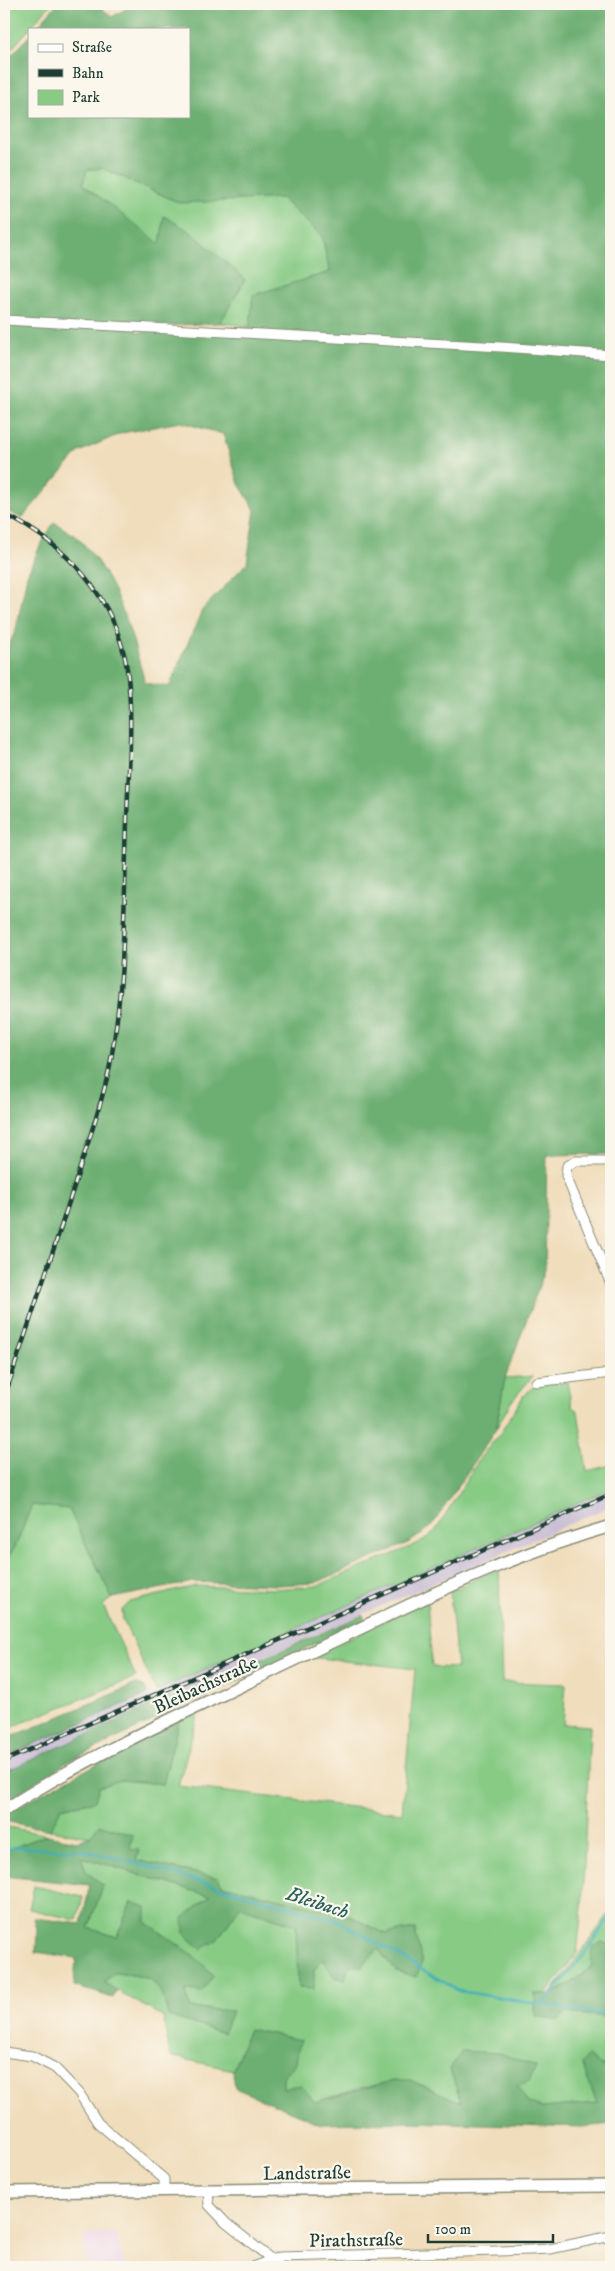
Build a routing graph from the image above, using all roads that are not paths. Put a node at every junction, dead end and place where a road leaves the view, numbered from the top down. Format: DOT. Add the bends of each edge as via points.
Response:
graph roads {
  1 [pos="4,320"];
  2 [pos="611,355"];
  3 [pos="611,1161"];
  4 [pos="608,1268"];
  5 [pos="611,1284"];
  6 [pos="611,1373"];
  7 [pos="536,1382"];
  8 [pos="611,1526"];
  9 [pos="4,1810"];
  10 [pos="4,2052"];
  11 [pos="611,2186"];
  12 [pos="164,2191"];
  13 [pos="208,2191"];
  14 [pos="4,2192"];
  15 [pos="611,2236"];
  16 [pos="271,2260"];
  17 [pos="252,2267"];
  18 [pos="281,2267"];
  1 -- 2 [label="street" via="501,346"];
  3 -- 4 [label="street" via="576,1161 567,1166 566,1176"];
  4 -- 5 [label="street"];
  6 -- 7 [label="street"];
  8 -- 9 [label="main road, Bleibachstraße" via="549,1546 426,1597 102,1752"];
  10 -- 12 [label="street" via="32,2056 55,2068 78,2093 98,2123 164,2179"];
  11 -- 13 [label="main road, Landstraße"];
  12 -- 13 [label="main road, Landstraße"];
  12 -- 14 [label="main road, Landstraße"];
  13 -- 16 [label="street" via="209,2205"];
  15 -- 16 [label="street, Pirathstraße" via="550,2249 280,2257"];
  16 -- 17 [label="street, Pirathstraße"];
  16 -- 18 [label="street"];
}
